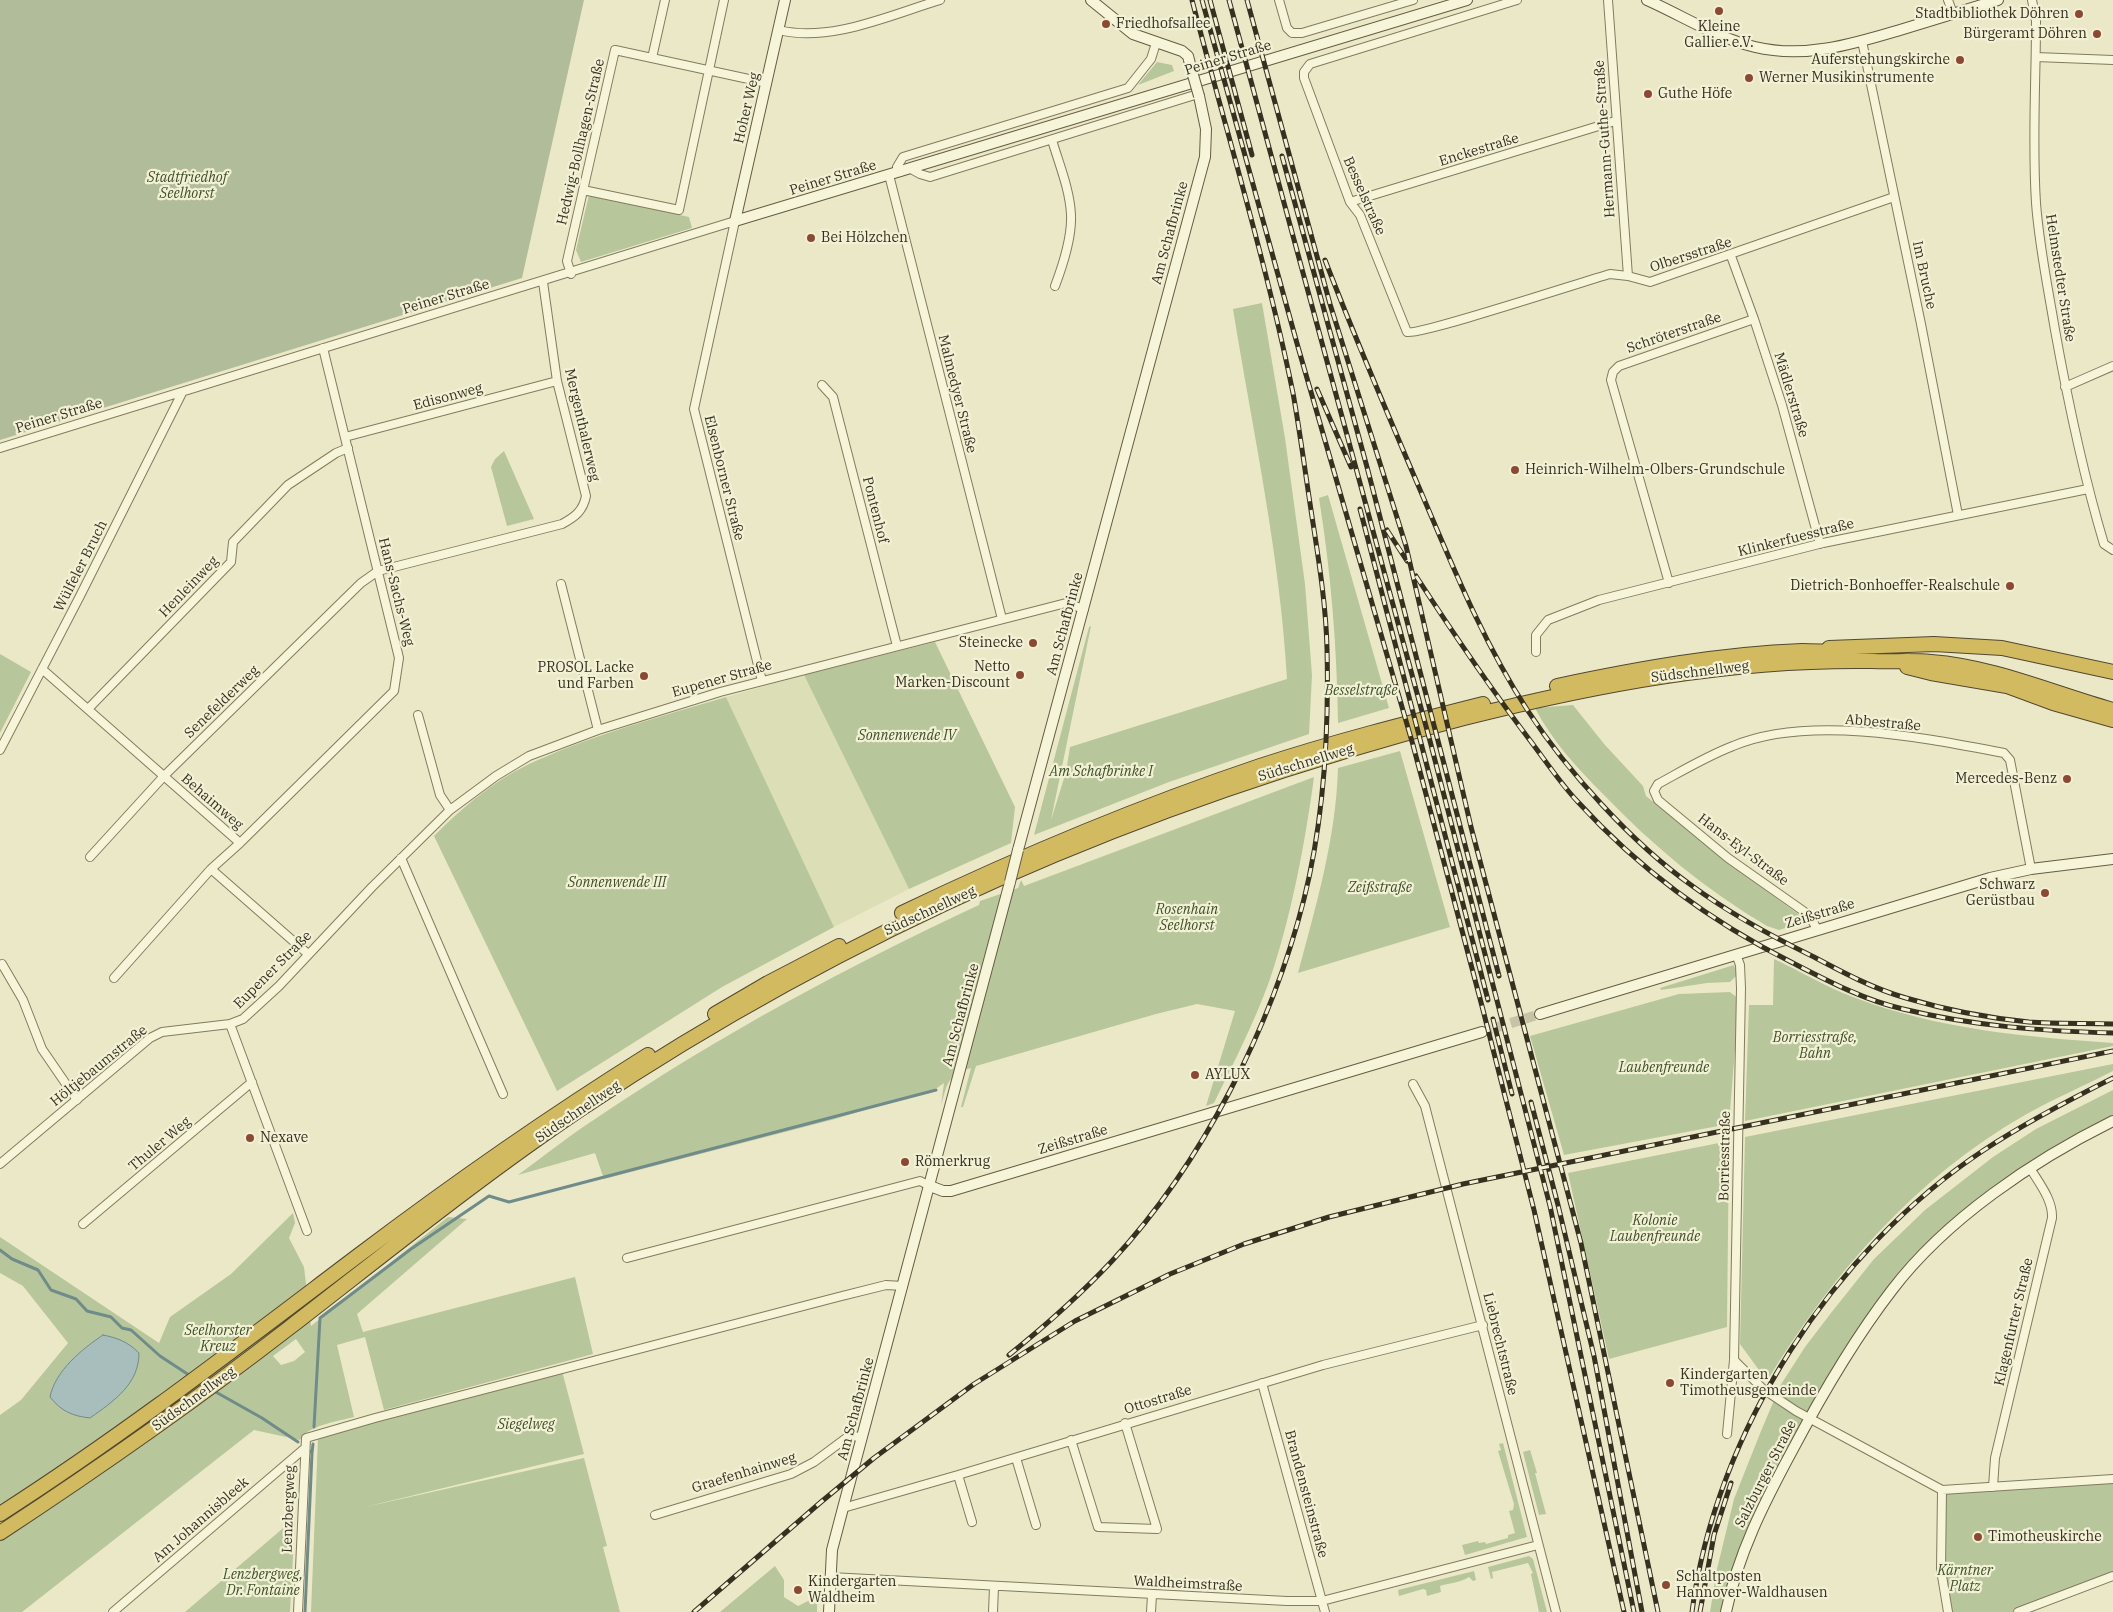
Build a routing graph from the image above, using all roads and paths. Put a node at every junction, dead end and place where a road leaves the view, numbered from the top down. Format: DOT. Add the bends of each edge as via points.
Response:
graph roads {
  1 [pos="665,0"];
  2 [pos="724,0"];
  3 [pos="786,0"];
  4 [pos="940,0"];
  5 [pos="1091,0"];
  6 [pos="1279,0"];
  7 [pos="1413,0"];
  8 [pos="1467,0"];
  9 [pos="1516,0"];
  10 [pos="1608,0"];
  11 [pos="1647,0"];
  12 [pos="1948,0"];
  13 [pos="1998,0"];
  14 [pos="2032,0"];
  15 [pos="1953,14"];
  16 [pos="779,30"];
  17 [pos="1862,41"];
  18 [pos="1156,43"];
  19 [pos="2036,57"];
  20 [pos="652,58"];
  21 [pos="2113,60"];
  22 [pos="709,70"];
  23 [pos="767,83"];
  24 [pos="1195,96"];
  25 [pos="1616,121"];
  26 [pos="1052,140"];
  27 [pos="911,169"];
  28 [pos="894,174"];
  29 [pos="583,190"];
  30 [pos="1894,197"];
  31 [pos="1350,202"];
  32 [pos="735,222"];
  33 [pos="1731,256"];
  34 [pos="571,274"];
  35 [pos="1628,276"];
  36 [pos="543,282"];
  37 [pos="1055,286"];
  38 [pos="1754,319"];
  39 [pos="1407,332"];
  40 [pos="323,348"];
  41 [pos="2113,366"];
  42 [pos="557,381"];
  43 [pos="822,385"];
  44 [pos="2065,387"];
  45 [pos="182,393"];
  46 [pos="345,437"];
  47 [pos="0,448"];
  48 [pos="348,448"];
  49 [pos="2088,489"];
  50 [pos="1958,515"];
  51 [pos="1820,544"];
  52 [pos="2113,550"];
  53 [pos="378,571"];
  54 [pos="1669,583"];
  55 [pos="561,584"];
  56 [pos="1084,609"];
  57 [pos="1002,619"];
  58 [pos="896,646"];
  59 [pos="1803,651"];
  60 [pos="1536,652"];
  61 [pos="1889,662"];
  62 [pos="42,669"];
  63 [pos="2113,672"];
  64 [pos="2009,673"];
  65 [pos="762,681"];
  66 [pos="2113,705"];
  67 [pos="89,708"];
  68 [pos="2113,710"];
  69 [pos="418,715"];
  70 [pos="2113,720"];
  71 [pos="598,730"];
  72 [pos="0,750"];
  73 [pos="164,776"];
  74 [pos="1654,791"];
  75 [pos="450,810"];
  76 [pos="240,843"];
  77 [pos="90,857"];
  78 [pos="401,858"];
  79 [pos="2113,859"];
  80 [pos="211,868"];
  81 [pos="2031,869"];
  82 [pos="1817,929"];
  83 [pos="308,954"];
  84 [pos="1736,954"];
  85 [pos="1,965"];
  86 [pos="114,978"];
  87 [pos="1540,1014"];
  88 [pos="230,1024"];
  89 [pos="1482,1032"];
  90 [pos="252,1082"];
  91 [pos="1413,1084"];
  92 [pos="502,1094"];
  93 [pos="77,1100"];
  94 [pos="2113,1121"];
  95 [pos="0,1164"];
  96 [pos="2030,1168"];
  97 [pos="930,1186"];
  98 [pos="83,1224"];
  99 [pos="307,1231"];
  100 [pos="627,1258"];
  101 [pos="903,1286"];
  102 [pos="1482,1325"];
  103 [pos="1734,1360"];
  104 [pos="1262,1382"];
  105 [pos="1810,1418"];
  106 [pos="1125,1423"];
  107 [pos="1727,1434"];
  108 [pos="862,1437"];
  109 [pos="1071,1440"];
  110 [pos="304,1448"];
  111 [pos="1016,1458"];
  112 [pos="958,1475"];
  113 [pos="2113,1479"];
  114 [pos="1993,1487"];
  115 [pos="1942,1490"];
  116 [pos="843,1508"];
  117 [pos="4,1510"];
  118 [pos="30,1513"];
  119 [pos="655,1515"];
  120 [pos="972,1522"];
  121 [pos="1036,1525"];
  122 [pos="0,1533"];
  123 [pos="0,1540"];
  124 [pos="1538,1545"];
  125 [pos="2113,1576"];
  126 [pos="830,1577"];
  127 [pos="994,1587"];
  128 [pos="1152,1595"];
  129 [pos="1322,1601"];
  130 [pos="113,1612"];
  131 [pos="298,1612"];
  132 [pos="829,1612"];
  133 [pos="993,1612"];
  134 [pos="1151,1612"];
  135 [pos="1325,1612"];
  136 [pos="1556,1612"];
  137 [pos="1726,1612"];
  138 [pos="1948,1612"];
  139 [pos="2018,1612"];
  1 -- 20 [label="street"];
  2 -- 22 [label="street"];
  3 -- 16 [label="street, Hoher Weg"];
  4 -- 16 [label="street" via="845,29 799,34"];
  5 -- 18 [label="street" via="1133,34"];
  6 -- 7 [label="street" via="1287,28 1292,33 1302,33"];
  8 -- 27 [label="street, Peiner Straße"];
  9 -- 31 [label="street, Besselstraße" via="1310,64 1306,68 1304,78"];
  10 -- 25 [label="street, Hermann-Guthe-Straße"];
  11 -- 17 [label="street" via="1718,35 1756,48 1821,51"];
  12 -- 15 [label="street"];
  13 -- 15 [label="street"];
  14 -- 19 [label="street, Helmstedter Straße" via="2036,21"];
  15 -- 17 [label="street"];
  16 -- 23 [label="street, Hoher Weg"];
  17 -- 30 [label="street, Im Bruche"];
  18 -- 24 [label="street, Am Schafbrinke, bridge" via="1188,56"];
  18 -- 28 [label="street, Peiner Straße" via="1151,59 1128,88 903,157"];
  19 -- 21 [label="street"];
  19 -- 44 [label="street, Helmstedter Straße" via="2036,205"];
  20 -- 22 [label="street, Hedwig-Bollhagen-Straße"];
  20 -- 29 [label="street, Hedwig-Bollhagen-Straße" via="615,50"];
  22 -- 23 [label="street, Hedwig-Bollhagen-Straße"];
  22 -- 29 [label="street" via="679,210"];
  23 -- 32 [label="street, Hoher Weg"];
  24 -- 26 [label="street, Peiner Straße"];
  24 -- 56 [label="street, Am Schafbrinke" via="1206,129 1205,157"];
  25 -- 31 [label="street, Enckestraße"];
  25 -- 35 [label="street, Hermann-Guthe-Straße"];
  26 -- 27 [label="street, Peiner Straße" via="930,177"];
  26 -- 37 [label="street" via="1071,216 1064,261"];
  27 -- 28 [label="street, Peiner Straße"];
  28 -- 32 [label="street, Peiner Straße"];
  28 -- 57 [label="street, Malmedyer Straße"];
  29 -- 34 [label="street, Hedwig-Bollhagen-Straße" via="567,261"];
  30 -- 33 [label="street, Olbersstraße"];
  30 -- 50 [label="street, Im Bruche"];
  31 -- 39 [label="street, Besselstraße" via="1360,215"];
  32 -- 34 [label="street, Peiner Straße"];
  32 -- 65 [label="street, Elsenborner Straße" via="694,409"];
  33 -- 35 [label="street, Olbersstraße" via="1650,282"];
  33 -- 38 [label="street, Mädlerstraße"];
  34 -- 36 [label="street, Peiner Straße"];
  35 -- 39 [label="street, Olbersstraße" via="1610,274 1438,326"];
  36 -- 40 [label="street, Peiner Straße"];
  36 -- 42 [label="street, Mergenthalerweg"];
  38 -- 51 [label="street, Mädlerstraße" via="1782,404"];
  38 -- 54 [label="street, Schröterstraße" via="1619,366 1613,372 1611,380"];
  40 -- 45 [label="street, Peiner Straße"];
  40 -- 46 [label="street, Hans-Sachs-Weg"];
  41 -- 44 [label="street"];
  42 -- 46 [label="street, Edisonweg"];
  42 -- 53 [label="street, Mergenthalerweg" via="586,496 584,506 575,517 562,524"];
  43 -- 58 [label="street, Pontenhof" via="833,397"];
  44 -- 49 [label="street, Helmstedter Straße"];
  45 -- 47 [label="street, Peiner Straße"];
  45 -- 62 [label="street, Wülfeler Bruch"];
  46 -- 48 [label="street, Hans-Sachs-Weg"];
  48 -- 53 [label="street, Hans-Sachs-Weg"];
  48 -- 67 [label="street, Henleinweg" via="288,485 233,542 231,562"];
  49 -- 50 [label="street, Klinkerfuesstraße"];
  49 -- 52 [label="street, Helmstedter Straße" via="2104,544"];
  50 -- 51 [label="street, Klinkerfuesstraße"];
  51 -- 54 [label="street, Klinkerfuesstraße"];
  53 -- 73 [label="street, Senefelderweg" via="360,583"];
  53 -- 76 [label="street, Hans-Sachs-Weg" via="399,658 394,691"];
  54 -- 60 [label="street, Klinkerfuesstraße" via="1599,600 1548,620 1536,635"];
  55 -- 71 [label="street"];
  56 -- 57 [label="street, Eupener Straße" via="1066,602"];
  56 -- 97 [label="street, Am Schafbrinke, bridge"];
  57 -- 58 [label="street, Eupener Straße"];
  58 -- 65 [label="street, Eupener Straße"];
  59 -- 63 [label="highway" via="1885,644 1983,646"];
  59 -- 64 [label="highway, Südschnellweg" via="1918,655 1971,661"];
  59 -- 117 [label="highway, Südschnellweg" via="1728,657 1616,674 1398,725 1196,789 991,870 776,978 678,1036 526,1134 360,1254 176,1394"];
  61 -- 64 [label="highway, Südschnellweg" via="1932,662"];
  61 -- 70 [label="highway" via="2007,686"];
  61 -- 118 [label="highway, Südschnellweg" via="1730,666 1629,681 1401,735 1265,775 1056,853 889,929 773,991 587,1105 476,1182 189,1403"];
  62 -- 67 [label="street, Behaimweg"];
  62 -- 72 [label="street, Wülfeler Bruch"];
  64 -- 66 [label="highway"];
  64 -- 68 [label="highway" via="2063,696"];
  65 -- 71 [label="street, Eupener Straße"];
  67 -- 73 [label="street, Behaimweg"];
  69 -- 75 [label="street" via="440,795"];
  71 -- 75 [label="street, Eupener Straße" via="530,756"];
  73 -- 76 [label="street, Behaimweg"];
  73 -- 77 [label="street, Senefelderweg"];
  74 -- 81 [label="street, Abbestraße" via="1658,784 1733,745 1787,733 1819,730 1868,733 2004,753 2010,760"];
  74 -- 82 [label="street, Hans-Eyl-Straße" via="1658,800 1728,858 1809,915"];
  75 -- 78 [label="street, Eupener Straße"];
  76 -- 80 [label="street, Behaimweg"];
  78 -- 83 [label="street, Eupener Straße"];
  78 -- 92 [label="street"];
  79 -- 81 [label="street, Zeißstraße"];
  80 -- 83 [label="street"];
  80 -- 86 [label="street"];
  81 -- 82 [label="street, Zeißstraße"];
  82 -- 84 [label="street, Zeißstraße"];
  83 -- 88 [label="street, Eupener Straße" via="254,1010"];
  84 -- 87 [label="street, Zeißstraße"];
  84 -- 103 [label="street, Borriesstraße" via="1741,988"];
  85 -- 93 [label="street" via="23,1000 42,1049"];
  88 -- 90 [label="street, Eupener Straße"];
  88 -- 93 [label="street, Höltjebaumstraße" via="162,1032 150,1038"];
  89 -- 97 [label="street, Zeißstraße" via="950,1191 943,1192"];
  90 -- 98 [label="street, Thuler Weg"];
  90 -- 99 [label="street, Eupener Straße"];
  91 -- 102 [label="street, Liebrechtstraße" via="1425,1106"];
  93 -- 95 [label="street, Höltjebaumstraße"];
  94 -- 96 [label="street, Salzburger Straße"];
  96 -- 105 [label="street, Salzburger Straße" via="1949,1230 1892,1289"];
  96 -- 114 [label="street, Klagenfurter Straße" via="2048,1198 2052,1218 1995,1458"];
  97 -- 100 [label="street" via="920,1181"];
  97 -- 101 [label="street, Am Schafbrinke"];
  101 -- 108 [label="street, Am Schafbrinke"];
  101 -- 110 [label="street, Lenzbergweg" via="886,1285 375,1418 306,1438"];
  102 -- 104 [label="street, Ottostraße"];
  102 -- 124 [label="street, Liebrechtstraße"];
  103 -- 105 [label="street" via="1763,1389"];
  103 -- 107 [label="street, Borriesstraße"];
  104 -- 106 [label="street, Ottostraße"];
  104 -- 129 [label="street, Brandensteinstraße"];
  105 -- 115 [label="street"];
  105 -- 137 [label="street, Salzburger Straße" via="1759,1513"];
  106 -- 109 [label="street, Ottostraße"];
  106 -- 109 [label="street" via="1156,1529 1098,1527"];
  108 -- 116 [label="street, Am Schafbrinke"];
  108 -- 119 [label="street, Graefenhainweg" via="849,1436 814,1462 791,1474"];
  109 -- 111 [label="street, Ottostraße"];
  110 -- 130 [label="street, Am Johannisbleek"];
  110 -- 131 [label="street, Lenzbergweg"];
  111 -- 112 [label="street, Ottostraße"];
  111 -- 121 [label="street"];
  112 -- 116 [label="street, Ottostraße"];
  112 -- 120 [label="street"];
  113 -- 114 [label="street"];
  114 -- 115 [label="street"];
  115 -- 138 [label="street" via="1942,1570"];
  116 -- 126 [label="street, Am Schafbrinke" via="832,1550"];
  118 -- 122 [label="highway, Südschnellweg"];
  118 -- 123 [label="highway"];
  124 -- 129 [label="street, Waldheimstraße"];
  124 -- 136 [label="street, Liebrechtstraße"];
  125 -- 139 [label="street"];
  126 -- 127 [label="street, Waldheimstraße"];
  126 -- 132 [label="street, Am Schafbrinke"];
  127 -- 128 [label="street, Waldheimstraße"];
  127 -- 133 [label="street"];
  128 -- 129 [label="street, Waldheimstraße"];
  128 -- 134 [label="street"];
  129 -- 135 [label="street, Brandensteinstraße"];
}
